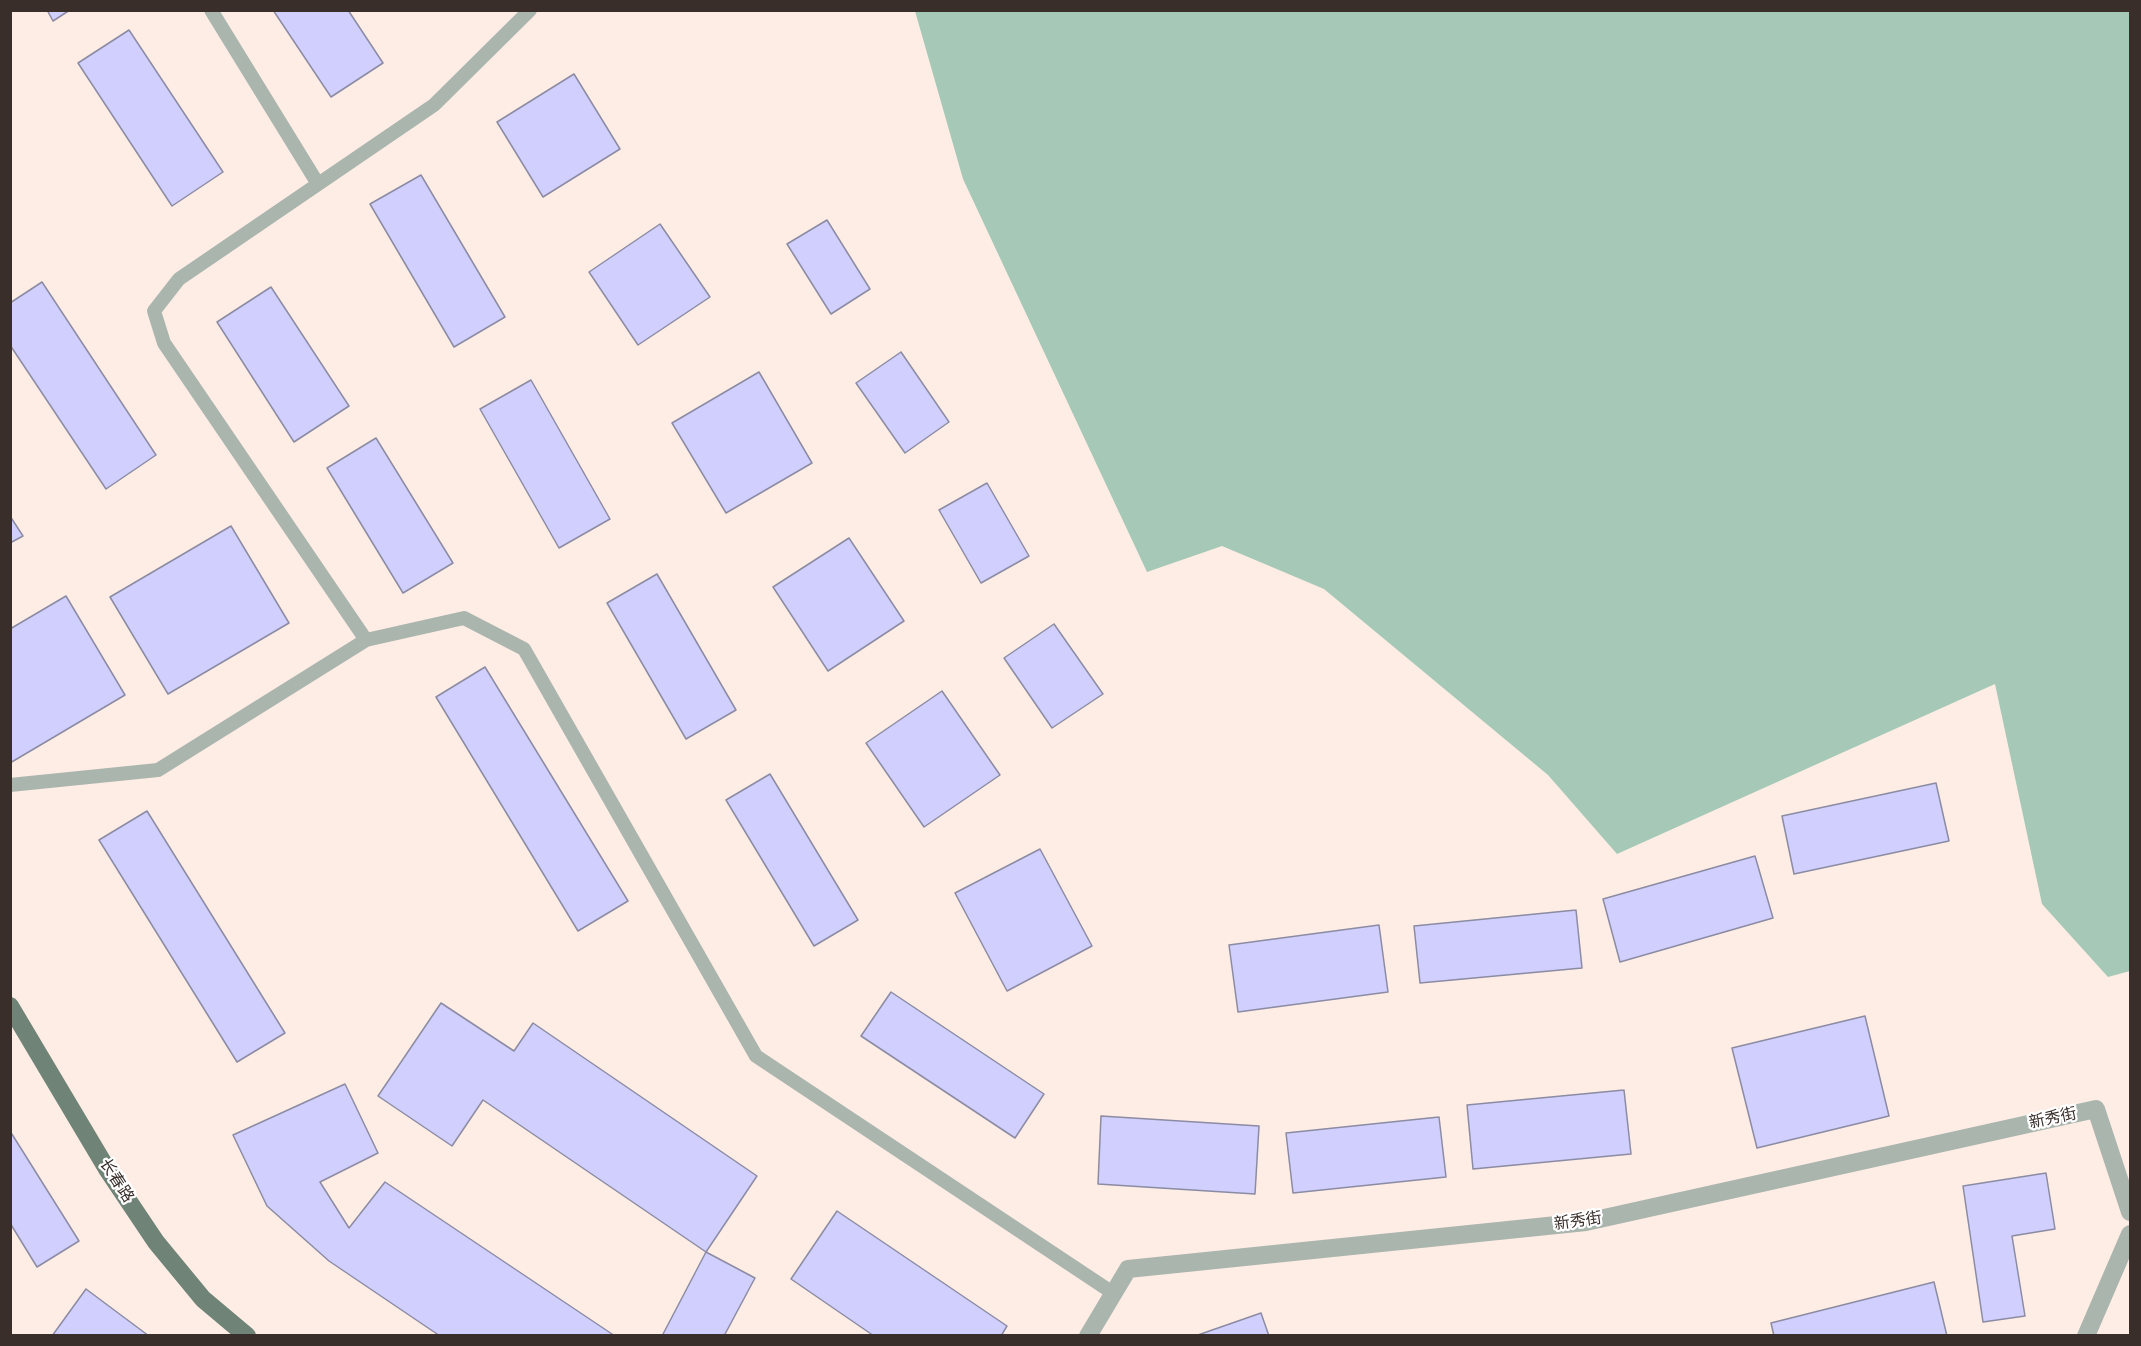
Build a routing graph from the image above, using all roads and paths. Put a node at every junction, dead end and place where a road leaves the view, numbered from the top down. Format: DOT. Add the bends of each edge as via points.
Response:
graph roads {
  1 [pos="211,10"];
  2 [pos="530,10"];
  3 [pos="318,184"];
  4 [pos="366,640"];
  5 [pos="10,785"];
  6 [pos="10,1006"];
  7 [pos="2130,1212"];
  8 [pos="2130,1234"];
  9 [pos="1113,1293"];
  10 [pos="248,1335"];
  11 [pos="1088,1335"];
  12 [pos="2086,1335"];
  1 -- 3 [label="lane"];
  2 -- 3 [label="lane" via="434,105"];
  3 -- 4 [label="lane" via="179,279 154,311 164,343"];
  4 -- 5 [label="lane" via="158,770"];
  4 -- 9 [label="lane" via="464,618 524,649 756,1056"];
  6 -- 10 [label="main road, 长春路" via="156,1242 203,1299"];
  7 -- 9 [label="street, 新秀街" via="2096,1109 1586,1222 1128,1269"];
  8 -- 12 [label="street"];
  9 -- 11 [label="street, 新秀街"];
}
